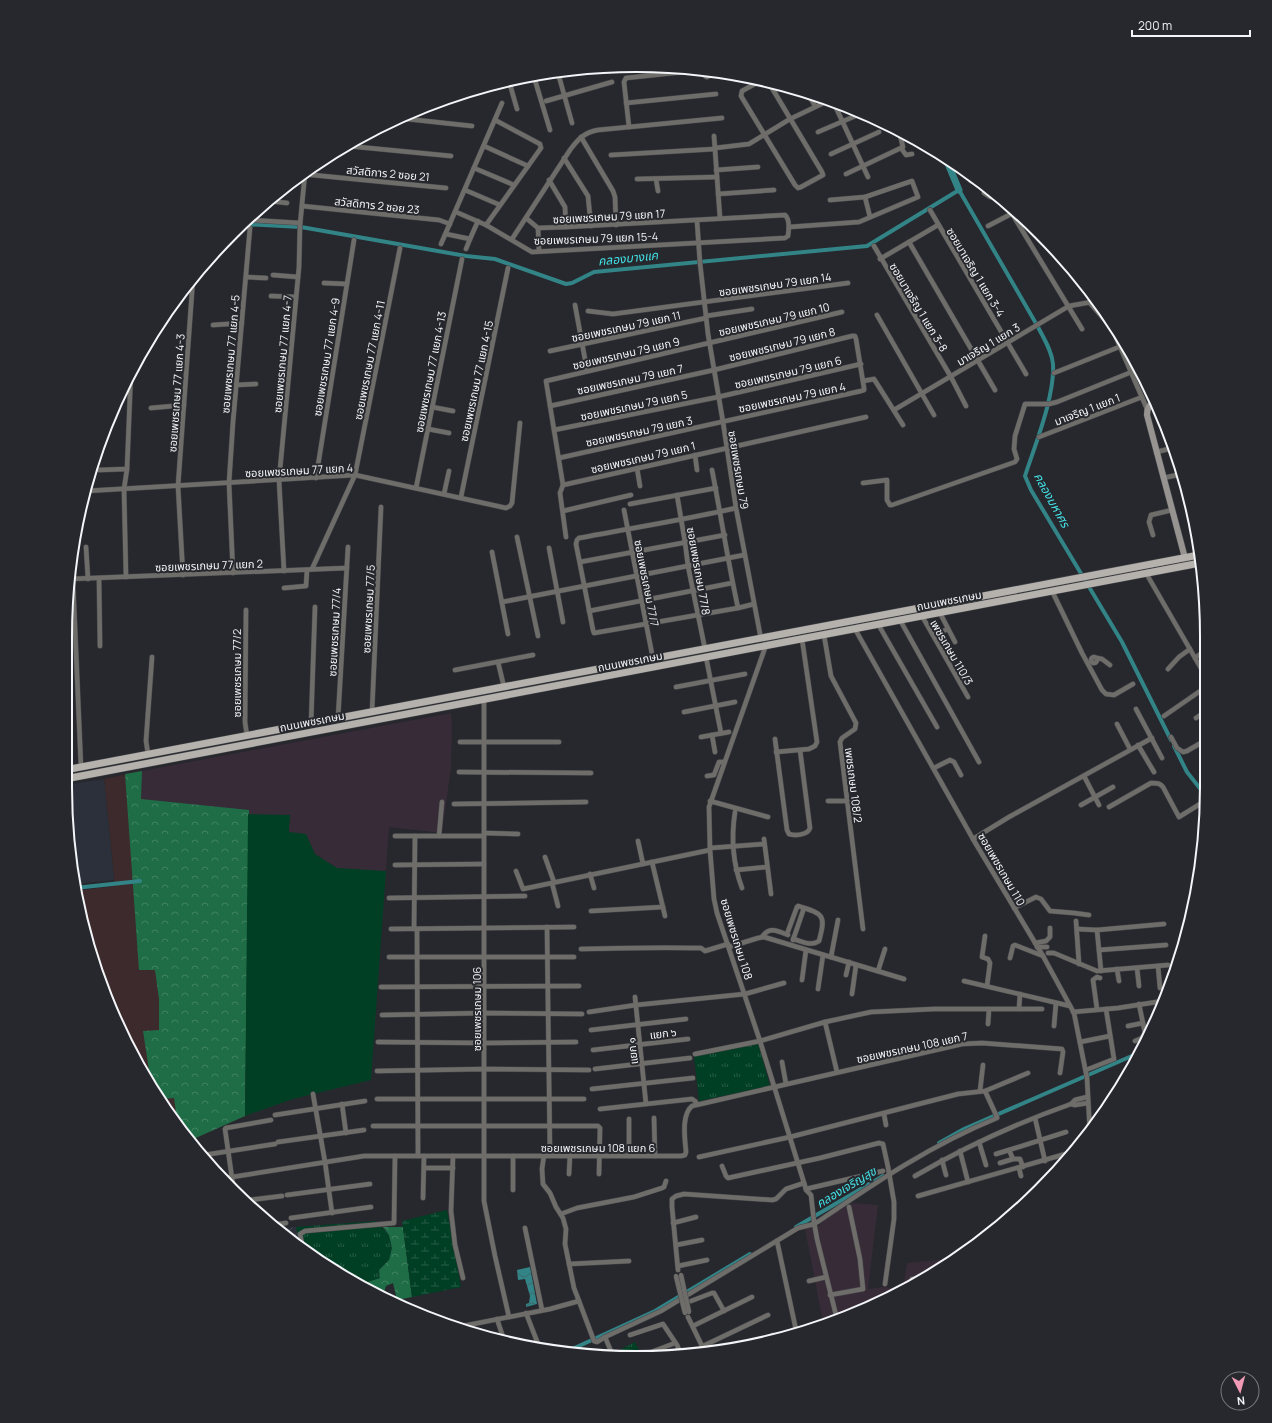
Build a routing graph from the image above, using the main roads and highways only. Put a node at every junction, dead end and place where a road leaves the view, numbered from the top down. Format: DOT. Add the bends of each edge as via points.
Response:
graph roads {
  1 [pos="1150,404"];
  2 [pos="1194,557"];
  3 [pos="1185,562"];
  4 [pos="1195,563"];
  5 [pos="920,608"];
  6 [pos="922,616"];
  7 [pos="338,718"];
  8 [pos="339,727"];
  9 [pos="126,759"];
  10 [pos="127,767"];
  11 [pos="72,769"];
  12 [pos="72,778"];
  1 -- 3 [label="main road" via="1147,409 1148,421"];
  2 -- 3 [label="main road, ถนนเพชรเกษม"];
  3 -- 4 [label="main road, ถนนเพชรเกษม"];
  3 -- 5 [label="main road, ถนนเพชรเกษม" via="1084,576"];
  3 -- 6 [label="main road, ถนนเพชรเกษม" via="1146,573"];
  5 -- 6 [label="main road"];
  5 -- 7 [label="main road, ถนนเพชรเกษม"];
  6 -- 8 [label="main road, ถนนเพชรเกษม"];
  7 -- 8 [label="main road"];
  7 -- 9 [label="main road, ถนนเพชรเกษม"];
  8 -- 10 [label="main road, ถนนเพชรเกษม"];
  9 -- 10 [label="main road"];
  9 -- 11 [label="main road, ถนนเพชรเกษม"];
  10 -- 12 [label="main road, ถนนเพชรเกษม"];
}
